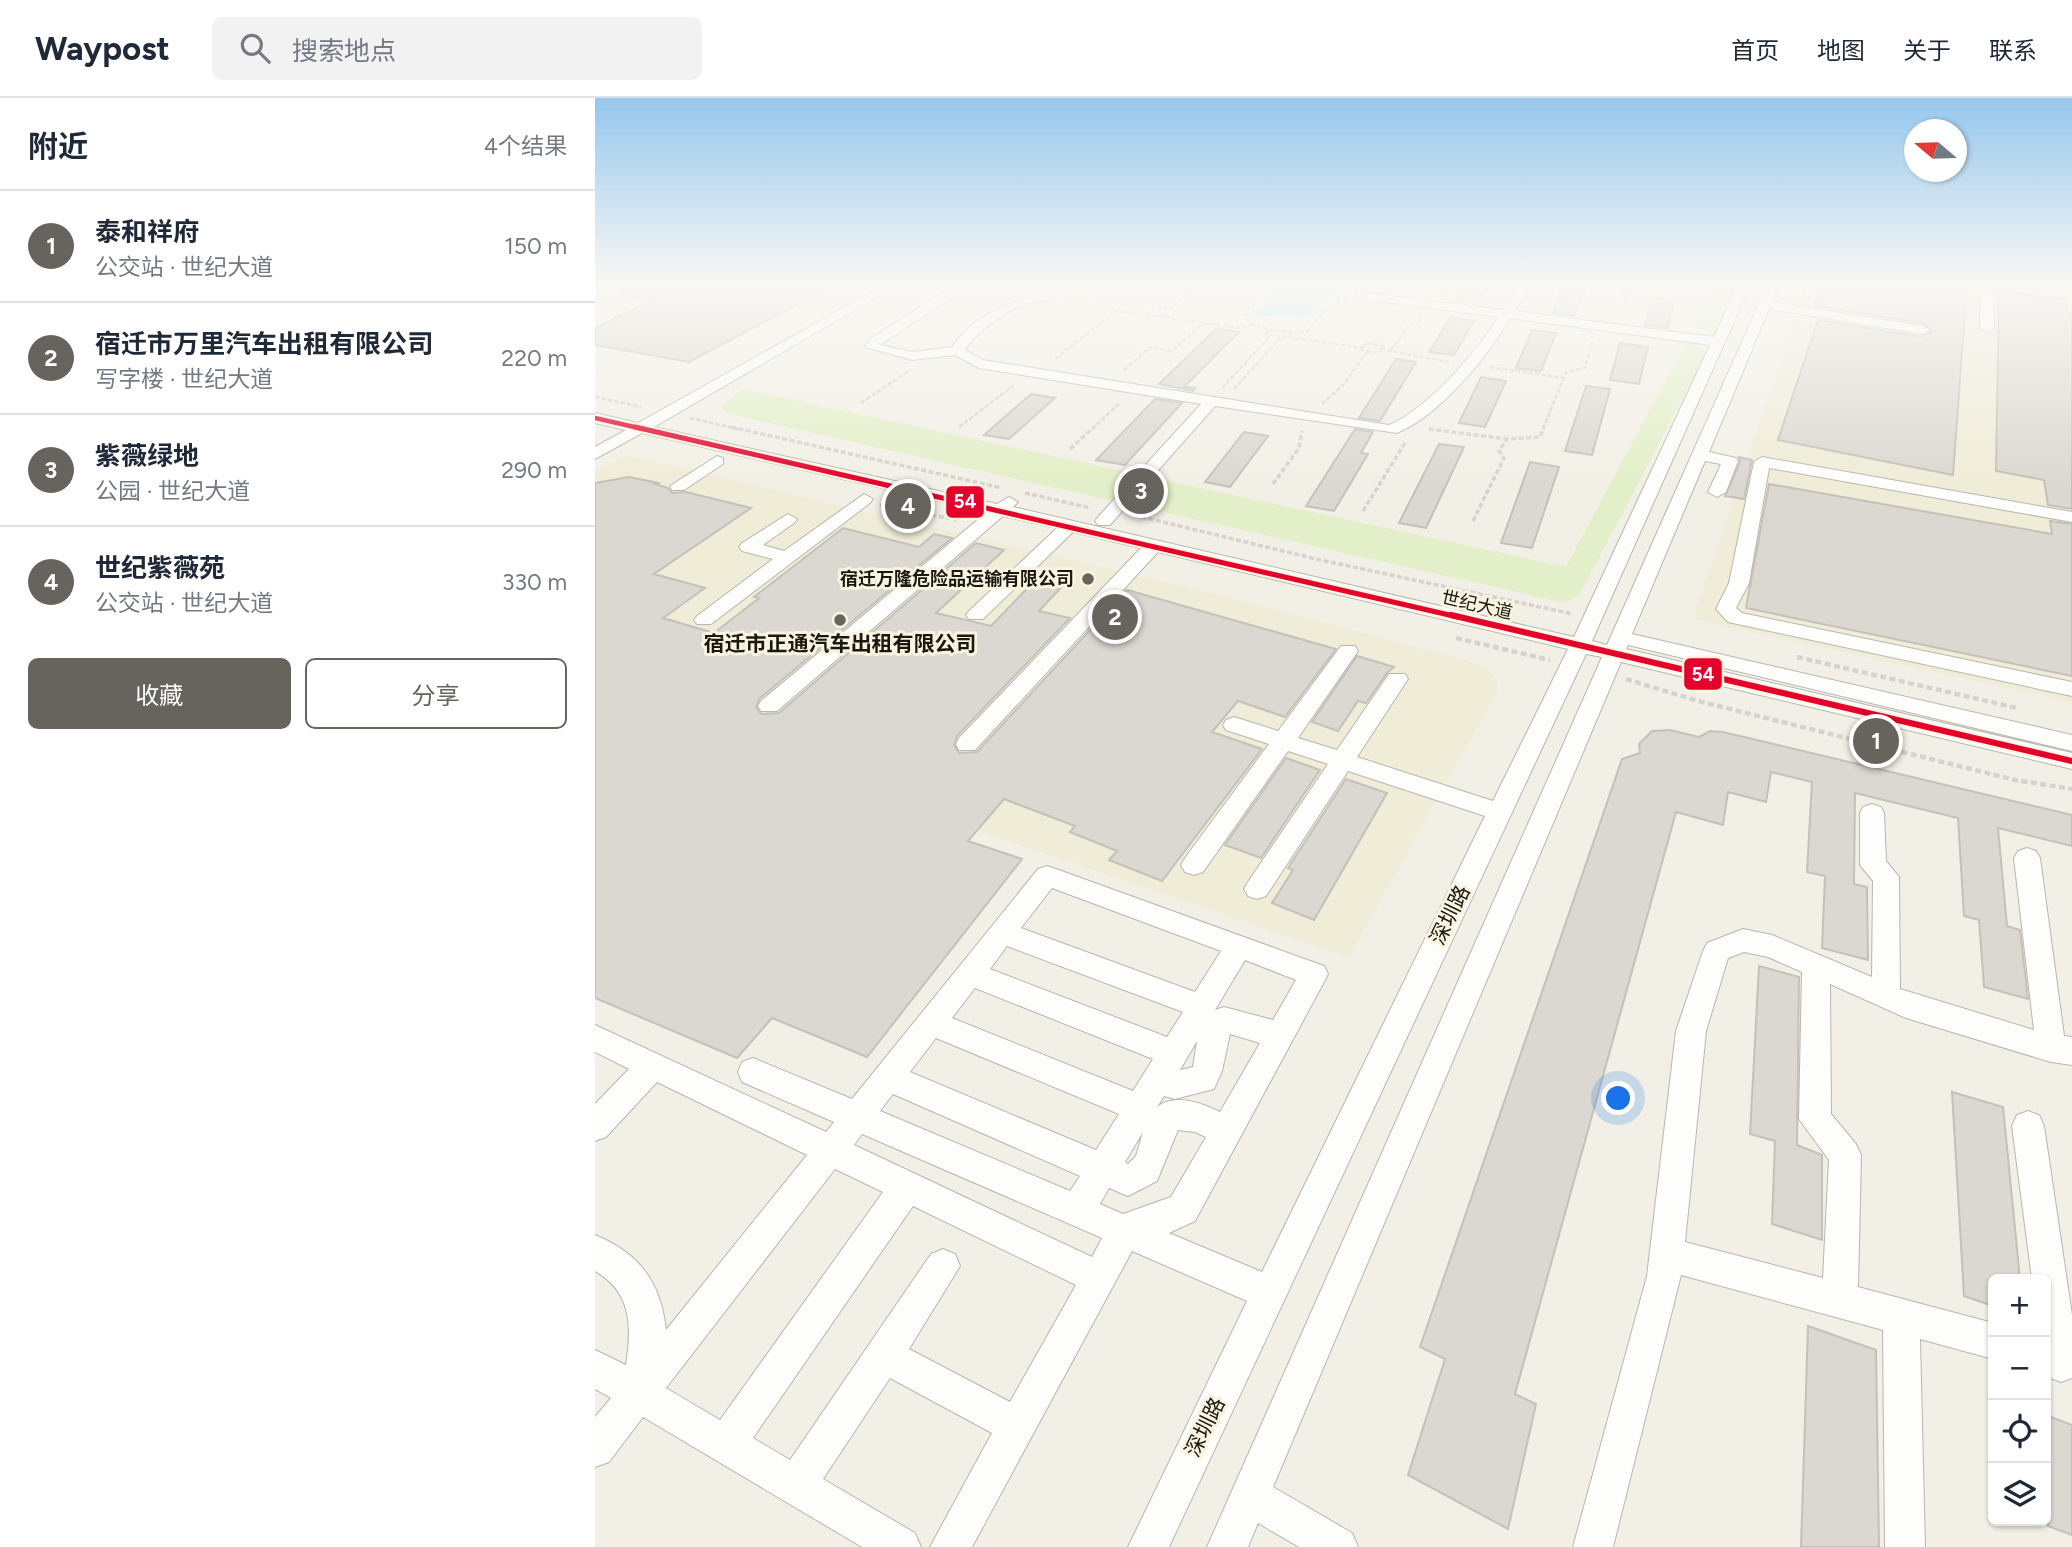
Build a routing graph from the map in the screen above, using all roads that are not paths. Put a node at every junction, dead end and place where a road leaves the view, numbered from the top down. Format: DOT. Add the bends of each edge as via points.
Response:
graph roads {
  1 [pos="772,349"];
  2 [pos="777,349"];
  3 [pos="875,349"];
  4 [pos="1484,349"];
  5 [pos="1715,349"];
  6 [pos="1746,349"];
  7 [pos="957,351"];
  8 [pos="1212,402"];
  9 [pos="595,406"];
  10 [pos="595,418"];
  11 [pos="650,419"];
  12 [pos="595,447"];
  13 [pos="595,454"];
  14 [pos="1700,455"];
  15 [pos="717,461"];
  16 [pos="678,486"];
  17 [pos="1717,492"];
  18 [pos="1010,498"];
  19 [pos="864,499"];
  20 [pos="1107,516"];
  21 [pos="2072,517"];
  22 [pos="788,519"];
  23 [pos="1070,526"];
  24 [pos="1154,545"];
  25 [pos="787,557"];
  26 [pos="976,615"];
  27 [pos="704,620"];
  28 [pos="1582,639"];
  29 [pos="1348,651"];
  30 [pos="1615,655"];
  31 [pos="1397,679"];
  32 [pos="2072,689"];
  33 [pos="769,706"];
  34 [pos="1234,725"];
  35 [pos="1283,741"];
  36 [pos="2072,743"];
  37 [pos="967,744"];
  38 [pos="1342,761"];
  39 [pos="2072,761"];
  40 [pos="1500,812"];
  41 [pos="1873,813"];
  42 [pos="2027,858"];
  43 [pos="1194,865"];
  44 [pos="1257,889"];
  45 [pos="1003,933"];
  46 [pos="1239,946"];
  47 [pos="1816,967"];
  48 [pos="971,974"];
  49 [pos="1886,997"];
  50 [pos="1202,1007"];
  51 [pos="932,1023"];
  52 [pos="1279,1037"];
  53 [pos="598,1043"];
  54 [pos="2061,1050"];
  55 [pos="1173,1053"];
  56 [pos="652,1066"];
  57 [pos="753,1072"];
  58 [pos="889,1077"];
  59 [pos="1157,1080"];
  60 [pos="1140,1108"];
  61 [pos="858,1117"];
  62 [pos="595,1126"];
  63 [pos="2028,1126"];
  64 [pos="1226,1131"];
  65 [pos="831,1151"];
  66 [pos="1101,1171"];
  67 [pos="907,1187"];
  68 [pos="1077,1211"];
  69 [pos="1125,1231"];
  70 [pos="595,1252"];
  71 [pos="1667,1254"];
  72 [pos="943,1266"];
  73 [pos="1099,1278"];
  74 [pos="1269,1293"];
  75 [pos="1840,1299"];
  76 [pos="1901,1315"];
  77 [pos="1988,1340"];
  78 [pos="884,1355"];
  79 [pos="2060,1363"];
  80 [pos="595,1368"];
  81 [pos="640,1395"];
  82 [pos="1017,1426"];
  83 [pos="725,1445"];
  84 [pos="595,1448"];
  85 [pos="796,1486"];
  86 [pos="1249,1496"];
  87 [pos="901,1547"];
  88 [pos="950,1547"];
  89 [pos="1148,1547"];
  90 [pos="1227,1547"];
  91 [pos="1338,1547"];
  92 [pos="1593,1547"];
  93 [pos="1905,1547"];
  1 -- 11 [label="street"];
  2 -- 11 [label="street"];
  3 -- 7 [label="street" via="912,356"];
  4 -- 8 [label="street" via="1410,427 1381,430"];
  5 -- 28 [label="street, 深圳路"];
  6 -- 14 [label="street"];
  7 -- 8 [label="street" via="979,364"];
  8 -- 20 [label="street"];
  9 -- 11 [label="street, 世纪大道"];
  10 -- 11 [label="street, 世纪大道"];
  11 -- 12 [label="street"];
  11 -- 13 [label="street"];
  11 -- 18 [label="street, 世纪大道"];
  14 -- 17 [label="street" via="1730,461"];
  14 -- 30 [label="street"];
  15 -- 16 [label="street"];
  18 -- 20 [label="street, 世纪大道"];
  18 -- 23 [label="street, 世纪大道"];
  18 -- 33 [label="street"];
  19 -- 25 [label="street"];
  20 -- 28 [label="street, 世纪大道"];
  21 -- 32 [label="street" via="1762,462 1739,583 1726,609 1735,618"];
  22 -- 25 [label="street" via="748,547"];
  23 -- 24 [label="street, 世纪大道"];
  23 -- 26 [label="street"];
  24 -- 28 [label="street, 世纪大道"];
  24 -- 37 [label="street"];
  25 -- 27 [label="street"];
  28 -- 30 [label="street, 世纪大道"];
  28 -- 40 [label="street, 深圳路"];
  29 -- 35 [label="street"];
  30 -- 36 [label="street, 世纪大道"];
  30 -- 39 [label="street, 世纪大道"];
  30 -- 86 [label="street"];
  31 -- 38 [label="street"];
  34 -- 35 [label="street"];
  35 -- 38 [label="street"];
  35 -- 43 [label="street"];
  38 -- 40 [label="street"];
  38 -- 44 [label="street"];
  40 -- 74 [label="street, 深圳路"];
  41 -- 49 [label="street" via="1873,865 1887,877"];
  42 -- 54 [label="street"];
  45 -- 46 [label="street" via="1047,876"];
  45 -- 48 [label="street"];
  45 -- 50 [label="street"];
  46 -- 50 [label="street"];
  46 -- 52 [label="street" via="1314,974"];
  47 -- 49 [label="street"];
  47 -- 71 [label="street" via="1743,940 1717,951 1691,1031"];
  47 -- 75 [label="street" via="1815,1119 1845,1154"];
  48 -- 51 [label="street"];
  48 -- 55 [label="street"];
  49 -- 54 [label="street"];
  50 -- 55 [label="street"];
  51 -- 58 [label="street"];
  51 -- 60 [label="street"];
  52 -- 59 [label="street" via="1224,1020 1213,1030 1203,1079 1175,1085"];
  52 -- 64 [label="street"];
  53 -- 56 [label="street"];
  55 -- 59 [label="street"];
  56 -- 62 [label="street"];
  56 -- 65 [label="street"];
  57 -- 61 [label="street"];
  58 -- 61 [label="street"];
  58 -- 66 [label="street"];
  59 -- 60 [label="street"];
  60 -- 66 [label="street"];
  61 -- 65 [label="street"];
  61 -- 68 [label="street"];
  63 -- 79 [label="street"];
  64 -- 66 [label="street" via="1198,1117 1171,1115 1159,1126 1151,1164 1141,1177 1128,1180"];
  64 -- 69 [label="street" via="1182,1209 1166,1220 1133,1225"];
  65 -- 67 [label="street"];
  65 -- 81 [label="street"];
  66 -- 68 [label="street"];
  67 -- 73 [label="street"];
  67 -- 83 [label="street"];
  68 -- 69 [label="street"];
  69 -- 73 [label="street"];
  69 -- 74 [label="street"];
  70 -- 81 [label="street" via="629,1276 645,1302 650,1336"];
  71 -- 75 [label="street"];
  71 -- 92 [label="street"];
  72 -- 78 [label="street"];
  73 -- 82 [label="street"];
  74 -- 89 [label="street, 深圳路"];
  75 -- 76 [label="street"];
  76 -- 77 [label="street"];
  76 -- 93 [label="street"];
  78 -- 82 [label="street"];
  78 -- 85 [label="street"];
  80 -- 81 [label="street"];
  81 -- 83 [label="street"];
  81 -- 84 [label="street"];
  82 -- 88 [label="street"];
  83 -- 85 [label="street"];
  85 -- 87 [label="street"];
  86 -- 90 [label="street"];
  86 -- 91 [label="street"];
}
